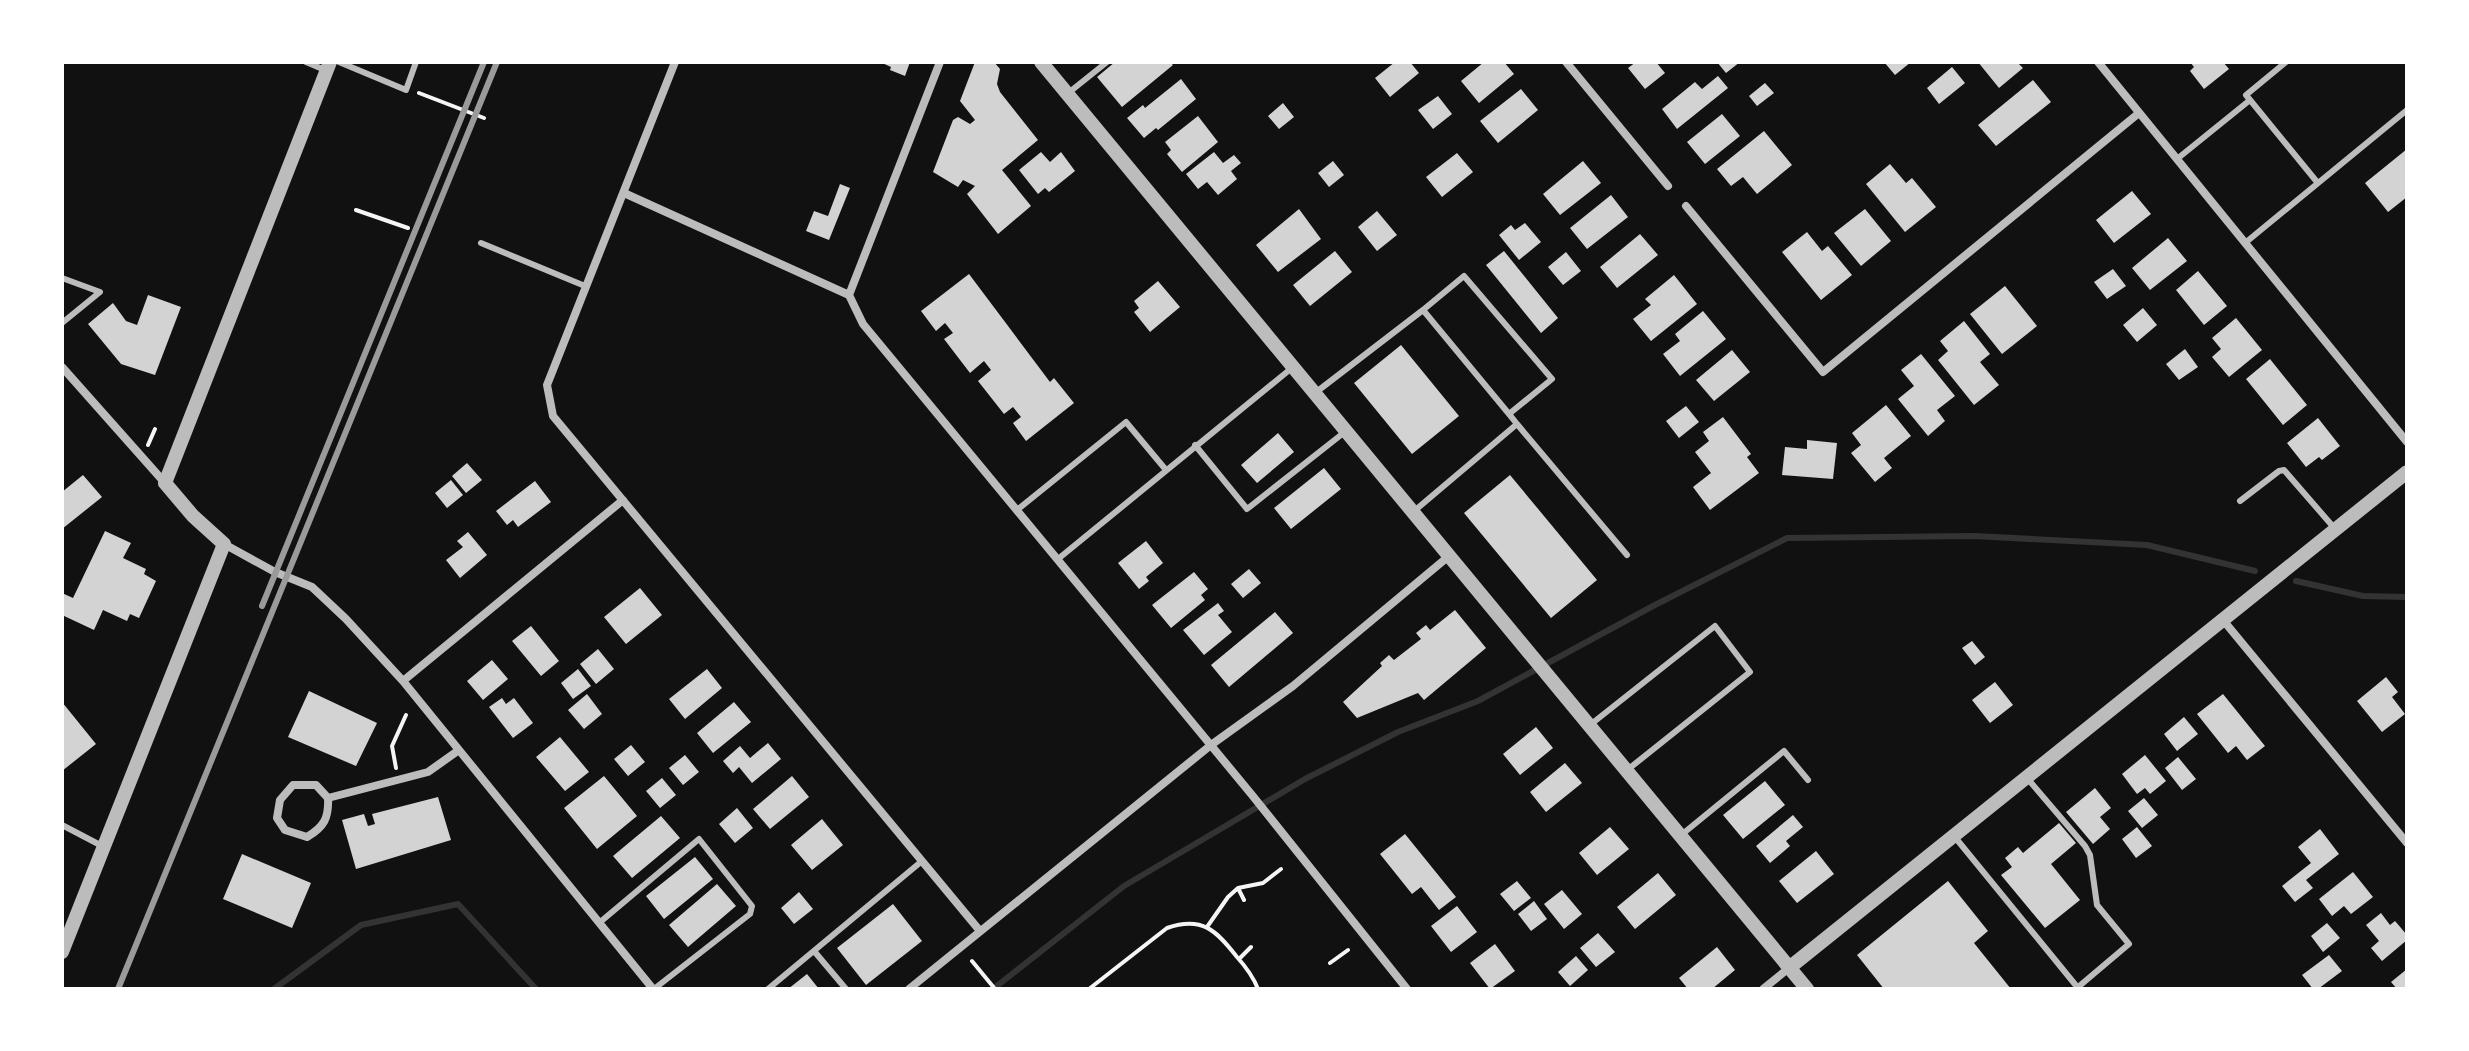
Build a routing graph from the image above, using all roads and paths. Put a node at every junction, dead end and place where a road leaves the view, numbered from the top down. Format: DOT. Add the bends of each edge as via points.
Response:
graph roads {
  1 [pos="306,62"];
  2 [pos="416,62"];
  3 [pos="675,62"];
  4 [pos="940,62"];
  5 [pos="1041,62"];
  6 [pos="1107,62"];
  7 [pos="1566,62"];
  8 [pos="2098,62"];
  9 [pos="2286,62"];
  10 [pos="332,65"];
  11 [pos="1067,94"];
  12 [pos="428,96"];
  13 [pos="2250,100"];
  14 [pos="2407,110"];
  15 [pos="2139,113"];
  16 [pos="484,118"];
  17 [pos="2177,159"];
  18 [pos="2317,182"];
  19 [pos="1668,186"];
  20 [pos="624,193"];
  21 [pos="1686,206"];
  22 [pos="356,210"];
  23 [pos="408,228"];
  24 [pos="481,243"];
  25 [pos="2245,243"];
  26 [pos="62,278"];
  27 [pos="585,286"];
  28 [pos="849,295"];
  29 [pos="1423,310"];
  30 [pos="62,323"];
  31 [pos="62,367"];
  32 [pos="1293,367"];
  33 [pos="1315,393"];
  34 [pos="1509,414"];
  35 [pos="1517,424"];
  36 [pos="1346,431"];
  37 [pos="2407,442"];
  38 [pos="1195,445"];
  39 [pos="1166,470"];
  40 [pos="2407,472"];
  41 [pos="165,483"];
  42 [pos="623,500"];
  43 [pos="2240,501"];
  44 [pos="1017,510"];
  45 [pos="1413,512"];
  46 [pos="2336,530"];
  47 [pos="224,544"];
  48 [pos="1627,555"];
  49 [pos="1449,556"];
  50 [pos="1058,559"];
  51 [pos="2223,620"];
  52 [pos="403,681"];
  53 [pos="406,715"];
  54 [pos="1589,725"];
  55 [pos="1211,745"];
  56 [pos="459,750"];
  57 [pos="396,768"];
  58 [pos="1626,771"];
  59 [pos="2027,777"];
  60 [pos="1808,780"];
  61 [pos="328,798"];
  62 [pos="62,825"];
  63 [pos="1680,836"];
  64 [pos="1954,836"];
  65 [pos="2407,843"];
  66 [pos="104,847"];
  67 [pos="922,861"];
  68 [pos="1281,869"];
  69 [pos="1238,888"];
  70 [pos="1244,900"];
  71 [pos="599,923"];
  72 [pos="1207,927"];
  73 [pos="980,931"];
  74 [pos="1251,947"];
  75 [pos="1348,950"];
  76 [pos="814,951"];
  77 [pos="62,952"];
  78 [pos="1239,959"];
  79 [pos="972,961"];
  80 [pos="1330,963"];
  81 [pos="1789,968"];
  82 [pos="2075,988"];
  83 [pos="653,989"];
  84 [pos="768,989"];
  85 [pos="846,989"];
  86 [pos="909,989"];
  87 [pos="995,989"];
  88 [pos="1089,989"];
  89 [pos="1258,989"];
  90 [pos="1407,989"];
  91 [pos="1763,989"];
  92 [pos="1807,989"];
  1 -- 10 [label="lane"];
  2 -- 10 [label="lane" via="406,90"];
  3 -- 20 [label="street"];
  4 -- 28 [label="street"];
  5 -- 11 [label="street"];
  6 -- 11 [label="lane"];
  7 -- 19 [label="street"];
  8 -- 15 [label="street"];
  9 -- 13 [label="lane" via="2246,95"];
  10 -- 41 [label="street"];
  11 -- 32 [label="street"];
  12 -- 16 [label="path"];
  13 -- 17 [label="lane"];
  13 -- 18 [label="lane"];
  14 -- 18 [label="lane"];
  15 -- 17 [label="street"];
  15 -- 21 [label="street" via="1823,372"];
  17 -- 25 [label="street"];
  18 -- 25 [label="lane"];
  20 -- 27 [label="street"];
  20 -- 28 [label="street"];
  22 -- 23 [label="path"];
  24 -- 27 [label="lane"];
  25 -- 37 [label="street"];
  26 -- 30 [label="lane" via="100,292"];
  27 -- 42 [label="street" via="547,385 553,416"];
  28 -- 44 [label="street" via="863,324"];
  29 -- 33 [label="lane"];
  29 -- 34 [label="lane"];
  29 -- 34 [label="lane" via="1464,276 1552,379"];
  31 -- 41 [label="street"];
  32 -- 33 [label="street"];
  32 -- 38 [label="lane"];
  33 -- 36 [label="street"];
  34 -- 35 [label="lane"];
  35 -- 45 [label="lane"];
  35 -- 48 [label="lane"];
  36 -- 38 [label="lane" via="1247,509"];
  36 -- 45 [label="street"];
  38 -- 39 [label="lane"];
  39 -- 44 [label="lane" via="1126,422"];
  39 -- 50 [label="lane"];
  40 -- 46 [label="street"];
  41 -- 47 [label="street"];
  42 -- 52 [label="street"];
  42 -- 67 [label="street"];
  43 -- 46 [label="lane" via="2284,470"];
  44 -- 50 [label="street"];
  45 -- 49 [label="street"];
  46 -- 51 [label="street"];
  47 -- 52 [label="street" via="312,587"];
  47 -- 66 [label="street"];
  49 -- 54 [label="street"];
  49 -- 55 [label="street" via="1293,686"];
  50 -- 55 [label="street"];
  51 -- 59 [label="street"];
  51 -- 65 [label="street"];
  52 -- 56 [label="street"];
  53 -- 57 [label="path" via="392,746"];
  54 -- 58 [label="street"];
  54 -- 58 [label="lane" via="1715,626 1750,672"];
  55 -- 73 [label="street"];
  55 -- 90 [label="street"];
  56 -- 61 [label="street" via="428,772"];
  56 -- 71 [label="street"];
  58 -- 63 [label="street"];
  59 -- 64 [label="street"];
  59 -- 82 [label="lane" via="2085,846 2097,905 2129,944"];
  60 -- 63 [label="lane" via="1784,751"];
  61 -- 61 [label="street" via="329,814 307,837 285,830 277,818 280,800 293,785 316,785"];
  62 -- 66 [label="lane"];
  63 -- 81 [label="street"];
  64 -- 81 [label="street"];
  64 -- 82 [label="lane"];
  66 -- 77 [label="street"];
  67 -- 73 [label="street"];
  67 -- 76 [label="lane"];
  68 -- 69 [label="path" via="1263,883"];
  69 -- 70 [label="path"];
  69 -- 72 [label="path"];
  71 -- 83 [label="street"];
  71 -- 83 [label="lane" via="699,839 752,906 750,914"];
  72 -- 78 [label="path"];
  72 -- 88 [label="path" via="1182,923 1167,928"];
  73 -- 86 [label="street"];
  74 -- 78 [label="path"];
  75 -- 80 [label="path"];
  76 -- 84 [label="lane"];
  76 -- 85 [label="lane"];
  78 -- 89 [label="path"];
  79 -- 87 [label="path"];
  81 -- 91 [label="street"];
  81 -- 92 [label="street"];
}
